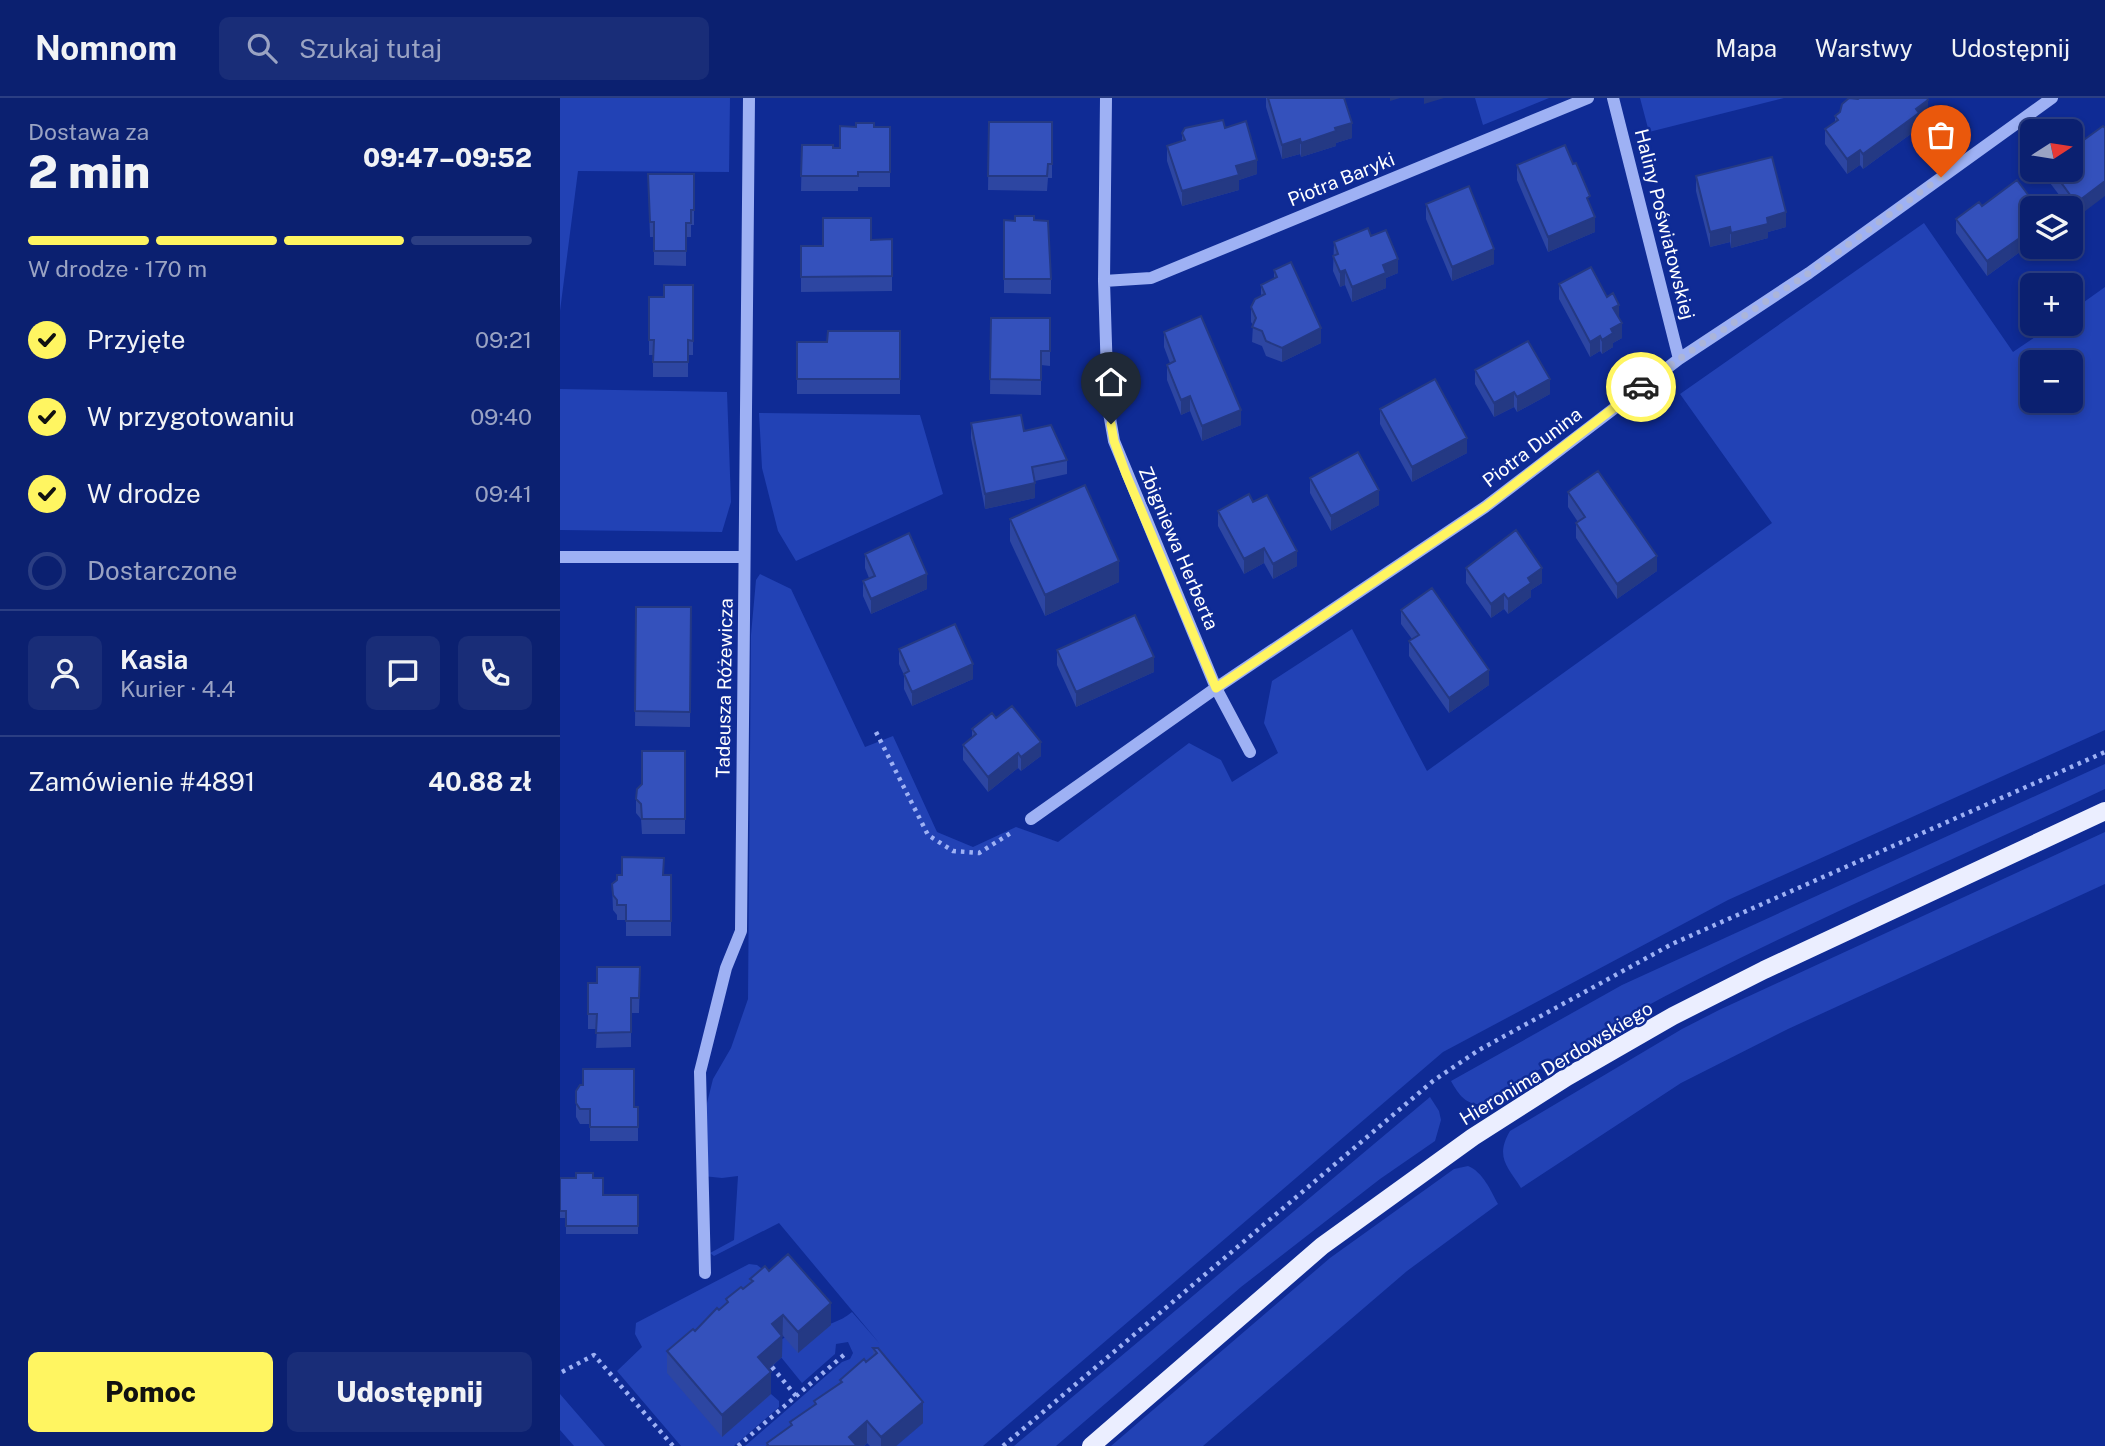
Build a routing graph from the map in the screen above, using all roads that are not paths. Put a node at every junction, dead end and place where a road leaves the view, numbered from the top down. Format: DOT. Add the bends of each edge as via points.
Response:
graph roads {
  1 [pos="749,98"];
  2 [pos="1106,98"];
  3 [pos="1588,98"];
  4 [pos="1613,98"];
  5 [pos="2052,98"];
  6 [pos="1104,281"];
  7 [pos="1679,359"];
  8 [pos="560,557"];
  9 [pos="744,557"];
  10 [pos="1216,688"];
  11 [pos="1250,752"];
  12 [pos="2105,811"];
  13 [pos="1031,819"];
  14 [pos="705,1273"];
  15 [pos="1091,1446"];
  1 -- 9 [label="street, Tadeusza Różewicza"];
  2 -- 6 [label="street, Zbigniewa Herberta"];
  3 -- 6 [label="street, Piotra Baryki" via="1151,278"];
  4 -- 7 [label="street, Haliny Poświatowskiej"];
  5 -- 7 [label="street, Piotra Dunina" via="1809,273"];
  6 -- 10 [label="street, Zbigniewa Herberta" via="1108,407 1114,441"];
  7 -- 10 [label="street, Piotra Dunina" via="1485,507"];
  8 -- 9 [label="street"];
  9 -- 14 [label="street, Tadeusza Różewicza" via="741,931 726,968 700,1072"];
  10 -- 11 [label="street, Zbigniewa Herberta"];
  10 -- 13 [label="street, Piotra Dunina"];
  12 -- 15 [label="main road, Hieronima Derdowskiego" via="1764,970 1567,1077 1473,1137 1322,1246"];
}
